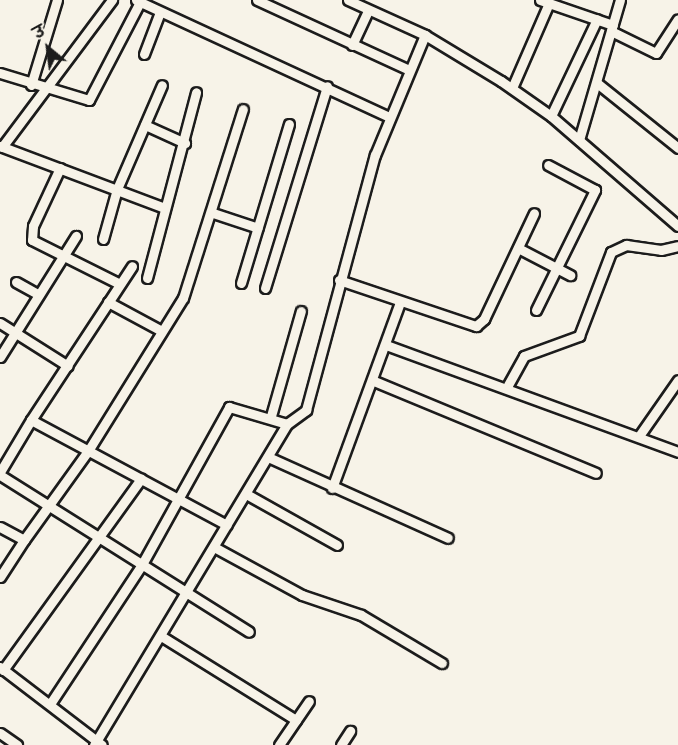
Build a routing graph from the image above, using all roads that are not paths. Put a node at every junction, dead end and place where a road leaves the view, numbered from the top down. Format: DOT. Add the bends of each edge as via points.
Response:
graph roads {
  1 [pos="57,0"];
  2 [pos="112,0"];
  3 [pos="256,0"];
  4 [pos="348,0"];
  5 [pos="573,0"];
  6 [pos="620,0"];
  7 [pos="138,1"];
  8 [pos="545,1"];
  9 [pos="570,10"];
  10 [pos="368,11"];
  11 [pos="160,12"];
  12 [pos="597,19"];
  13 [pos="678,19"];
  14 [pos="612,28"];
  15 [pos="425,35"];
  16 [pos="352,45"];
  17 [pos="144,54"];
  18 [pos="409,70"];
  19 [pos="0,73"];
  20 [pos="597,83"];
  21 [pos="31,85"];
  22 [pos="162,85"];
  23 [pos="327,86"];
  24 [pos="512,88"];
  25 [pos="45,90"];
  26 [pos="196,92"];
  27 [pos="243,109"];
  28 [pos="551,116"];
  29 [pos="389,117"];
  30 [pos="289,124"];
  31 [pos="145,125"];
  32 [pos="579,140"];
  33 [pos="185,143"];
  34 [pos="678,146"];
  35 [pos="1,147"];
  36 [pos="548,165"];
  37 [pos="60,168"];
  38 [pos="117,189"];
  39 [pos="165,208"];
  40 [pos="213,213"];
  41 [pos="534,213"];
  42 [pos="678,226"];
  43 [pos="258,228"];
  44 [pos="76,236"];
  45 [pos="103,239"];
  46 [pos="678,246"];
  47 [pos="518,248"];
  48 [pos="66,255"];
  49 [pos="132,266"];
  50 [pos="555,267"];
  51 [pos="570,275"];
  52 [pos="147,278"];
  53 [pos="339,280"];
  54 [pos="16,282"];
  55 [pos="241,283"];
  56 [pos="120,284"];
  57 [pos="265,288"];
  58 [pos="39,295"];
  59 [pos="108,302"];
  60 [pos="400,302"];
  61 [pos="536,310"];
  62 [pos="301,311"];
  63 [pos="0,323"];
  64 [pos="160,330"];
  65 [pos="16,331"];
  66 [pos="386,345"];
  67 [pos="0,357"];
  68 [pos="68,366"];
  69 [pos="678,380"];
  70 [pos="374,381"];
  71 [pos="508,385"];
  72 [pos="271,416"];
  73 [pos="31,420"];
  74 [pos="287,424"];
  75 [pos="639,436"];
  76 [pos="88,451"];
  77 [pos="678,452"];
  78 [pos="268,457"];
  79 [pos="596,473"];
  80 [pos="0,474"];
  81 [pos="141,479"];
  82 [pos="332,488"];
  83 [pos="248,495"];
  84 [pos="178,499"];
  85 [pos="48,506"];
  86 [pos="227,525"];
  87 [pos="0,527"];
  88 [pos="98,538"];
  89 [pos="448,538"];
  90 [pos="24,540"];
  91 [pos="337,545"];
  92 [pos="214,547"];
  93 [pos="141,566"];
  94 [pos="0,577"];
  95 [pos="185,595"];
  96 [pos="249,632"];
  97 [pos="161,636"];
  98 [pos="442,663"];
  99 [pos="2,668"];
  100 [pos="309,701"];
  101 [pos="50,704"];
  102 [pos="296,720"];
  103 [pos="350,731"];
  104 [pos="0,733"];
  105 [pos="98,744"];
  106 [pos="17,745"];
  107 [pos="279,745"];
  108 [pos="341,745"];
  1 -- 21 [label="street"];
  2 -- 25 [label="street"];
  3 -- 16 [label="street"];
  4 -- 10 [label="street"];
  5 -- 9 [label="street"];
  6 -- 14 [label="street"];
  7 -- 11 [label="street"];
  7 -- 25 [label="street" via="92,98 80,101"];
  8 -- 9 [label="street"];
  8 -- 24 [label="street"];
  9 -- 12 [label="street"];
  10 -- 15 [label="street"];
  10 -- 16 [label="street"];
  11 -- 17 [label="street"];
  11 -- 23 [label="street"];
  12 -- 14 [label="street"];
  12 -- 28 [label="street"];
  13 -- 14 [label="street" via="656,53"];
  14 -- 20 [label="street"];
  15 -- 18 [label="street"];
  15 -- 24 [label="street"];
  16 -- 18 [label="street"];
  18 -- 29 [label="street"];
  19 -- 21 [label="street"];
  20 -- 32 [label="street"];
  20 -- 34 [label="street"];
  21 -- 25 [label="street"];
  22 -- 31 [label="street"];
  23 -- 29 [label="street"];
  23 -- 57 [label="street"];
  24 -- 28 [label="street"];
  25 -- 35 [label="street"];
  26 -- 33 [label="street"];
  27 -- 40 [label="street"];
  28 -- 32 [label="street"];
  29 -- 53 [label="street"];
  30 -- 43 [label="street"];
  31 -- 33 [label="street"];
  31 -- 38 [label="street"];
  32 -- 42 [label="street"];
  33 -- 39 [label="street"];
  35 -- 37 [label="street"];
  36 -- 50 [label="street" via="595,190"];
  37 -- 38 [label="street"];
  37 -- 48 [label="street" via="30,236"];
  38 -- 39 [label="street"];
  38 -- 45 [label="street"];
  39 -- 52 [label="street"];
  40 -- 43 [label="street"];
  40 -- 64 [label="street" via="185,295"];
  41 -- 47 [label="street"];
  43 -- 55 [label="street"];
  44 -- 48 [label="street"];
  46 -- 71 [label="street" via="661,250 627,245 611,252 579,336 524,356"];
  47 -- 50 [label="street"];
  47 -- 60 [label="street" via="479,325"];
  48 -- 56 [label="street"];
  48 -- 58 [label="street"];
  49 -- 56 [label="street"];
  50 -- 51 [label="street"];
  50 -- 61 [label="street"];
  53 -- 60 [label="street"];
  53 -- 74 [label="street" via="306,410"];
  54 -- 58 [label="street"];
  56 -- 59 [label="street"];
  58 -- 65 [label="street"];
  59 -- 64 [label="street"];
  59 -- 68 [label="street"];
  60 -- 66 [label="street"];
  62 -- 72 [label="street"];
  63 -- 65 [label="street"];
  64 -- 76 [label="street"];
  65 -- 67 [label="street"];
  65 -- 68 [label="street"];
  66 -- 70 [label="street"];
  66 -- 71 [label="street"];
  68 -- 73 [label="street"];
  69 -- 75 [label="street"];
  70 -- 79 [label="street"];
  70 -- 82 [label="street"];
  71 -- 75 [label="street"];
  72 -- 74 [label="street"];
  72 -- 84 [label="street" via="232,405"];
  73 -- 76 [label="street"];
  73 -- 80 [label="street"];
  74 -- 78 [label="street"];
  75 -- 77 [label="street"];
  76 -- 81 [label="street"];
  76 -- 85 [label="street"];
  78 -- 82 [label="street"];
  78 -- 83 [label="street"];
  80 -- 85 [label="street"];
  81 -- 84 [label="street"];
  81 -- 88 [label="street"];
  82 -- 89 [label="street"];
  83 -- 86 [label="street"];
  83 -- 91 [label="street"];
  84 -- 86 [label="street"];
  84 -- 93 [label="street"];
  85 -- 88 [label="street"];
  85 -- 90 [label="street"];
  86 -- 92 [label="street"];
  87 -- 90 [label="street"];
  88 -- 93 [label="street"];
  88 -- 99 [label="street"];
  90 -- 94 [label="street"];
  92 -- 95 [label="street"];
  92 -- 98 [label="street" via="302,596 361,615"];
  93 -- 95 [label="street"];
  93 -- 101 [label="street"];
  95 -- 96 [label="street"];
  95 -- 97 [label="street"];
  97 -- 102 [label="street"];
  97 -- 105 [label="street"];
  99 -- 101 [label="street"];
  100 -- 102 [label="street"];
  101 -- 105 [label="street"];
  102 -- 107 [label="street"];
  103 -- 108 [label="street"];
  104 -- 106 [label="street"];
}
